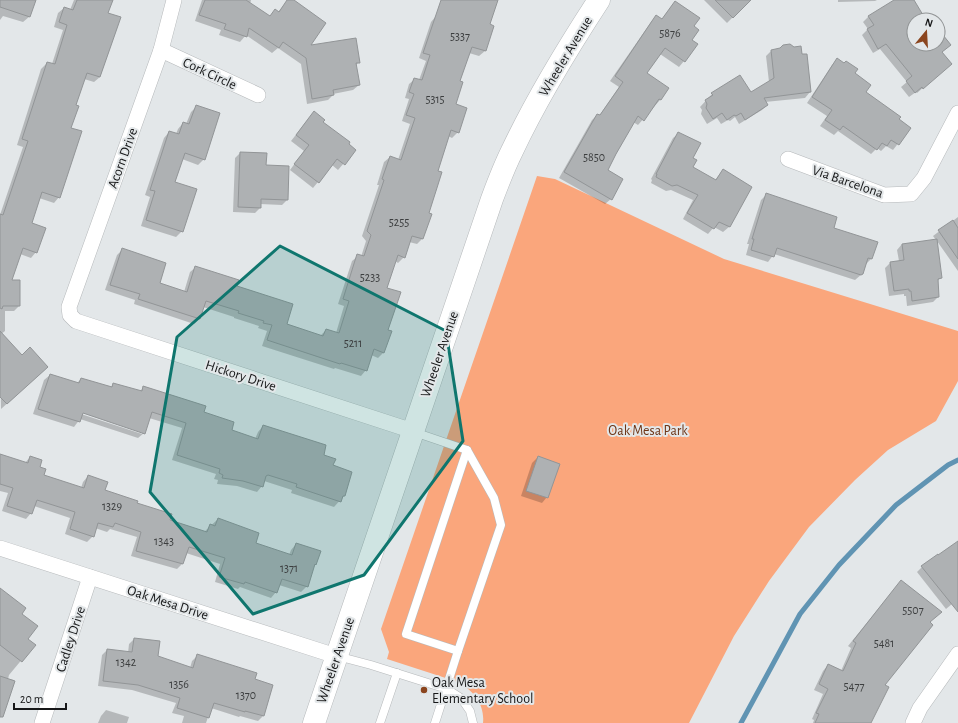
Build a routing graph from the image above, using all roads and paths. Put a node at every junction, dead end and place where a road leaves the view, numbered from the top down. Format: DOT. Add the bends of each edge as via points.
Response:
graph roads {
  1 [pos="174,0"];
  2 [pos="599,0"];
  3 [pos="161,50"];
  4 [pos="258,95"];
  5 [pos="958,113"];
  6 [pos="788,159"];
  7 [pos="70,315"];
  8 [pos="413,431"];
  9 [pos="467,450"];
  10 [pos="0,548"];
  11 [pos="90,577"];
  12 [pos="458,651"];
  13 [pos="958,654"];
  14 [pos="336,656"];
  15 [pos="397,673"];
  16 [pos="446,690"];
  17 [pos="42,723"];
  18 [pos="314,723"];
  19 [pos="380,723"];
  20 [pos="435,723"];
  21 [pos="472,723"];
  22 [pos="913,723"];
  1 -- 3 [label="street, Acorn Drive"];
  2 -- 8 [label="main road, Wheeler Avenue" via="549,79 511,152 492,199"];
  3 -- 4 [label="street, Cork Circle"];
  3 -- 7 [label="street, Acorn Drive" via="69,307"];
  5 -- 6 [label="street, Via Barcelona" via="924,178 911,194 884,195"];
  7 -- 8 [label="street, Hickory Drive" via="76,321"];
  8 -- 9 [label="lane"];
  8 -- 14 [label="main road, Wheeler Avenue"];
  9 -- 12 [label="lane" via="494,498 501,525"];
  9 -- 12 [label="lane" via="406,634"];
  10 -- 11 [label="street, Oak Mesa Drive"];
  11 -- 14 [label="street, Oak Mesa Drive"];
  11 -- 17 [label="street, Cadley Drive"];
  12 -- 16 [label="lane"];
  13 -- 22 [label="street" via="920,708"];
  14 -- 15 [label="lane"];
  14 -- 18 [label="main road, Wheeler Avenue"];
  15 -- 16 [label="lane"];
  15 -- 19 [label="lane"];
  16 -- 20 [label="lane"];
  16 -- 21 [label="lane" via="461,698 470,711"];
}
